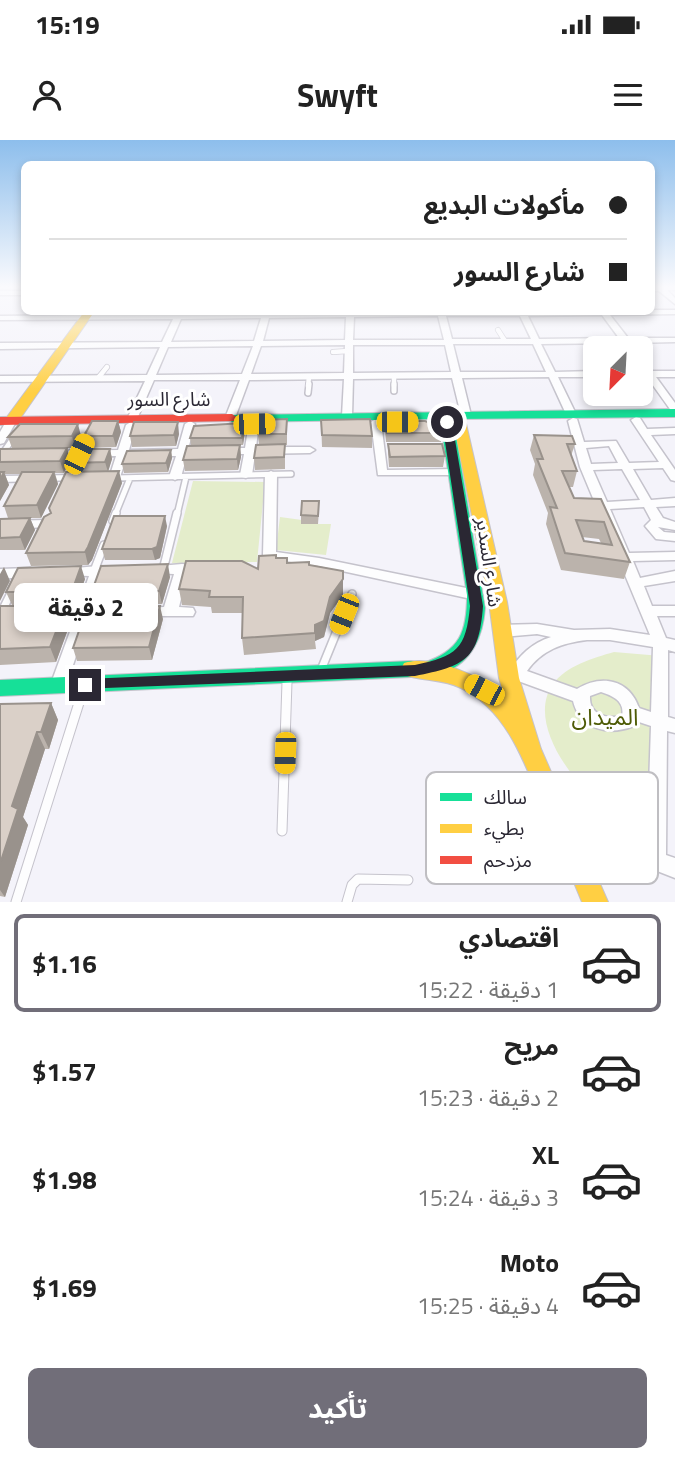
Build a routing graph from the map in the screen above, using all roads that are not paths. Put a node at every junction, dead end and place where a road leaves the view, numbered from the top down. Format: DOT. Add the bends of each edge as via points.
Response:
graph roads {
  1 [pos="82,322"];
  2 [pos="176,322"];
  3 [pos="264,322"];
  4 [pos="349,322"];
  5 [pos="443,322"];
  6 [pos="527,322"];
  7 [pos="611,322"];
  8 [pos="498,330"];
  9 [pos="623,336"];
  10 [pos="675,340"];
  11 [pos="505,341"];
  12 [pos="537,341"];
  13 [pos="448,342"];
  14 [pos="583,342"];
  15 [pos="653,342"];
  16 [pos="166,344"];
  17 [pos="258,344"];
  18 [pos="65,345"];
  19 [pos="0,346"];
  20 [pos="348,347"];
  21 [pos="333,352"];
  22 [pos="107,367"];
  23 [pos="653,374"];
  24 [pos="675,374"];
  25 [pos="456,375"];
  26 [pos="555,375"];
  27 [pos="583,375"];
  28 [pos="347,376"];
  29 [pos="394,376"];
  30 [pos="247,377"];
  31 [pos="309,377"];
  32 [pos="98,378"];
  33 [pos="152,378"];
  34 [pos="0,379"];
  35 [pos="41,379"];
  36 [pos="653,383"];
  37 [pos="394,391"];
  38 [pos="308,393"];
  39 [pos="675,412"];
  40 [pos="347,416"];
  41 [pos="572,417"];
  42 [pos="230,418"];
  43 [pos="455,418"];
  44 [pos="396,419"];
  45 [pos="675,419"];
  46 [pos="132,422"];
  47 [pos="376,422"];
  48 [pos="9,424"];
  49 [pos="190,424"];
  50 [pos="254,424"];
  51 [pos="92,426"];
  52 [pos="640,426"];
  53 [pos="675,431"];
  54 [pos="0,441"];
  55 [pos="581,445"];
  56 [pos="310,450"];
  57 [pos="250,451"];
  58 [pos="182,452"];
  59 [pos="122,453"];
  60 [pos="40,454"];
  61 [pos="79,454"];
  62 [pos="14,455"];
  63 [pos="0,456"];
  64 [pos="667,465"];
  65 [pos="625,466"];
  66 [pos="586,467"];
  67 [pos="456,472"];
  68 [pos="271,474"];
  69 [pos="291,474"];
  70 [pos="246,475"];
  71 [pos="181,477"];
  72 [pos="68,478"];
  73 [pos="115,478"];
  74 [pos="130,478"];
  75 [pos="675,478"];
  76 [pos="0,479"];
  77 [pos="61,493"];
  78 [pos="675,502"];
  79 [pos="648,503"];
  80 [pos="606,506"];
  81 [pos="463,516"];
  82 [pos="480,516"];
  83 [pos="163,520"];
  84 [pos="176,520"];
  85 [pos="48,521"];
  86 [pos="113,521"];
  87 [pos="126,521"];
  88 [pos="0,525"];
  89 [pos="40,536"];
  90 [pos="674,537"];
  91 [pos="276,556"];
  92 [pos="675,556"];
  93 [pos="628,557"];
  94 [pos="25,567"];
  95 [pos="252,568"];
  96 [pos="182,569"];
  97 [pos="217,569"];
  98 [pos="163,570"];
  99 [pos="96,571"];
  100 [pos="0,574"];
  101 [pos="675,576"];
  102 [pos="637,583"];
  103 [pos="352,594"];
  104 [pos="475,595"];
  105 [pos="649,611"];
  106 [pos="675,611"];
  107 [pos="84,612"];
  108 [pos="110,612"];
  109 [pos="137,612"];
  110 [pos="170,612"];
  111 [pos="188,612"];
  112 [pos="43,613"];
  113 [pos="4,614"];
  114 [pos="501,631"];
  115 [pos="573,634"];
  116 [pos="668,644"];
  117 [pos="415,671"];
  118 [pos="320,673"];
  119 [pos="287,674"];
  120 [pos="85,685"];
  121 [pos="58,686"];
  122 [pos="0,688"];
  123 [pos="581,697"];
  124 [pos="632,713"];
  125 [pos="668,723"];
  126 [pos="530,749"];
  127 [pos="540,772"];
  128 [pos="282,831"];
  129 [pos="665,865"];
  130 [pos="408,880"];
  131 [pos="587,884"];
  132 [pos="16,902"];
  133 [pos="347,902"];
  134 [pos="595,902"];
  1 -- 18 [label="main road"];
  2 -- 16 [label="street"];
  3 -- 17 [label="street"];
  4 -- 20 [label="street"];
  5 -- 13 [label="street"];
  6 -- 12 [label="street"];
  7 -- 9 [label="street"];
  8 -- 11 [label="lane"];
  10 -- 15 [label="street"];
  11 -- 12 [label="street"];
  11 -- 13 [label="street"];
  12 -- 14 [label="street"];
  12 -- 26 [label="street"];
  13 -- 20 [label="street"];
  13 -- 25 [label="street"];
  16 -- 17 [label="street"];
  16 -- 18 [label="street"];
  16 -- 33 [label="street"];
  17 -- 20 [label="street"];
  17 -- 30 [label="street"];
  18 -- 19 [label="street"];
  18 -- 35 [label="main road"];
  20 -- 21 [label="lane"];
  20 -- 28 [label="street"];
  22 -- 32 [label="lane"];
  23 -- 24 [label="street"];
  25 -- 26 [label="street"];
  25 -- 29 [label="street"];
  25 -- 43 [label="street"];
  26 -- 27 [label="street"];
  26 -- 41 [label="street"];
  28 -- 29 [label="street"];
  28 -- 31 [label="street"];
  28 -- 40 [label="street"];
  29 -- 37 [label="lane"];
  30 -- 31 [label="street"];
  30 -- 33 [label="street"];
  30 -- 42 [label="street"];
  31 -- 38 [label="lane"];
  32 -- 33 [label="street"];
  32 -- 35 [label="street"];
  33 -- 46 [label="street"];
  34 -- 35 [label="street"];
  35 -- 48 [label="main road"];
  36 -- 39 [label="street"];
  39 -- 41 [label="main road, شارع السور"];
  40 -- 42 [label="main road, شارع السور"];
  40 -- 44 [label="main road, شارع السور"];
  41 -- 43 [label="main road, شارع السور"];
  41 -- 52 [label="main road, شارع السور"];
  41 -- 55 [label="street"];
  42 -- 46 [label="main road, شارع السور"];
  43 -- 44 [label="main road, شارع السور"];
  43 -- 67 [label="main road, شارع السدير" via="445,448"];
  43 -- 82 [label="main road, شارع السدير"];
  44 -- 47 [label="main road, شارع السور"];
  45 -- 52 [label="main road, شارع السور"];
  46 -- 48 [label="main road, شارع السور"];
  46 -- 49 [label="main road, شارع السور"];
  46 -- 51 [label="main road, شارع السور"];
  46 -- 59 [label="street"];
  47 -- 50 [label="main road, شارع السور"];
  47 -- 67 [label="street" via="385,448 382,473"];
  48 -- 51 [label="main road, شارع السور"];
  48 -- 54 [label="street"];
  48 -- 63 [label="lane"];
  49 -- 50 [label="main road, شارع السور"];
  49 -- 58 [label="street"];
  50 -- 57 [label="street"];
  51 -- 61 [label="lane"];
  52 -- 53 [label="street"];
  52 -- 64 [label="street"];
  55 -- 65 [label="street" via="611,443"];
  55 -- 66 [label="street"];
  56 -- 57 [label="street"];
  57 -- 58 [label="street"];
  57 -- 70 [label="street"];
  58 -- 59 [label="street"];
  58 -- 71 [label="street"];
  59 -- 61 [label="street"];
  59 -- 73 [label="street"];
  60 -- 61 [label="street"];
  61 -- 72 [label="lane"];
  62 -- 63 [label="street"];
  64 -- 65 [label="street"];
  64 -- 75 [label="street"];
  65 -- 66 [label="street"];
  65 -- 79 [label="street"];
  66 -- 80 [label="street"];
  67 -- 81 [label="main road, شارع السدير"];
  68 -- 69 [label="lane"];
  68 -- 70 [label="lane"];
  68 -- 91 [label="street" via="269,555"];
  70 -- 71 [label="lane"];
  71 -- 74 [label="lane"];
  71 -- 84 [label="lane"];
  72 -- 73 [label="street"];
  72 -- 76 [label="street" via="19,483"];
  72 -- 77 [label="lane"];
  73 -- 74 [label="lane"];
  74 -- 86 [label="lane"];
  78 -- 79 [label="street"];
  79 -- 80 [label="street"];
  79 -- 90 [label="street"];
  80 -- 93 [label="street"];
  81 -- 82 [label="main road"];
  81 -- 104 [label="main road, شارع السدير"];
  82 -- 114 [label="main road, شارع السدير"];
  83 -- 84 [label="lane"];
  84 -- 98 [label="lane"];
  85 -- 88 [label="street"];
  85 -- 89 [label="lane"];
  86 -- 87 [label="lane"];
  86 -- 99 [label="lane"];
  91 -- 95 [label="street"];
  91 -- 104 [label="street"];
  92 -- 93 [label="street"];
  93 -- 102 [label="street"];
  94 -- 99 [label="street"];
  94 -- 100 [label="street"];
  94 -- 113 [label="lane"];
  96 -- 97 [label="street"];
  96 -- 98 [label="street"];
  96 -- 110 [label="street"];
  98 -- 99 [label="street"];
  99 -- 107 [label="street"];
  101 -- 102 [label="street"];
  102 -- 105 [label="street"];
  103 -- 118 [label="lane"];
  104 -- 117 [label="main road, شارع السدير" via="477,621 468,646 447,664"];
  105 -- 106 [label="street"];
  105 -- 116 [label="street"];
  107 -- 108 [label="street"];
  107 -- 112 [label="street"];
  107 -- 121 [label="street"];
  109 -- 110 [label="street"];
  110 -- 111 [label="street"];
  114 -- 115 [label="street"];
  114 -- 126 [label="main road, شارع السدير"];
  115 -- 116 [label="street"];
  115 -- 123 [label="street" via="538,647 516,674"];
  116 -- 125 [label="street"];
  117 -- 118 [label="main road"];
  117 -- 126 [label="main road" via="462,678 484,690 505,707"];
  118 -- 119 [label="main road"];
  119 -- 120 [label="main road"];
  119 -- 128 [label="lane"];
  120 -- 121 [label="main road"];
  120 -- 132 [label="lane"];
  121 -- 122 [label="main road"];
  123 -- 124 [label="street" via="587,688 608,686 624,695"];
  123 -- 124 [label="street" via="584,710 605,724 622,724"];
  124 -- 125 [label="street"];
  125 -- 129 [label="street"];
  126 -- 127 [label="main road"];
  130 -- 133 [label="lane" via="358,879"];
  131 -- 134 [label="main road"];
}
